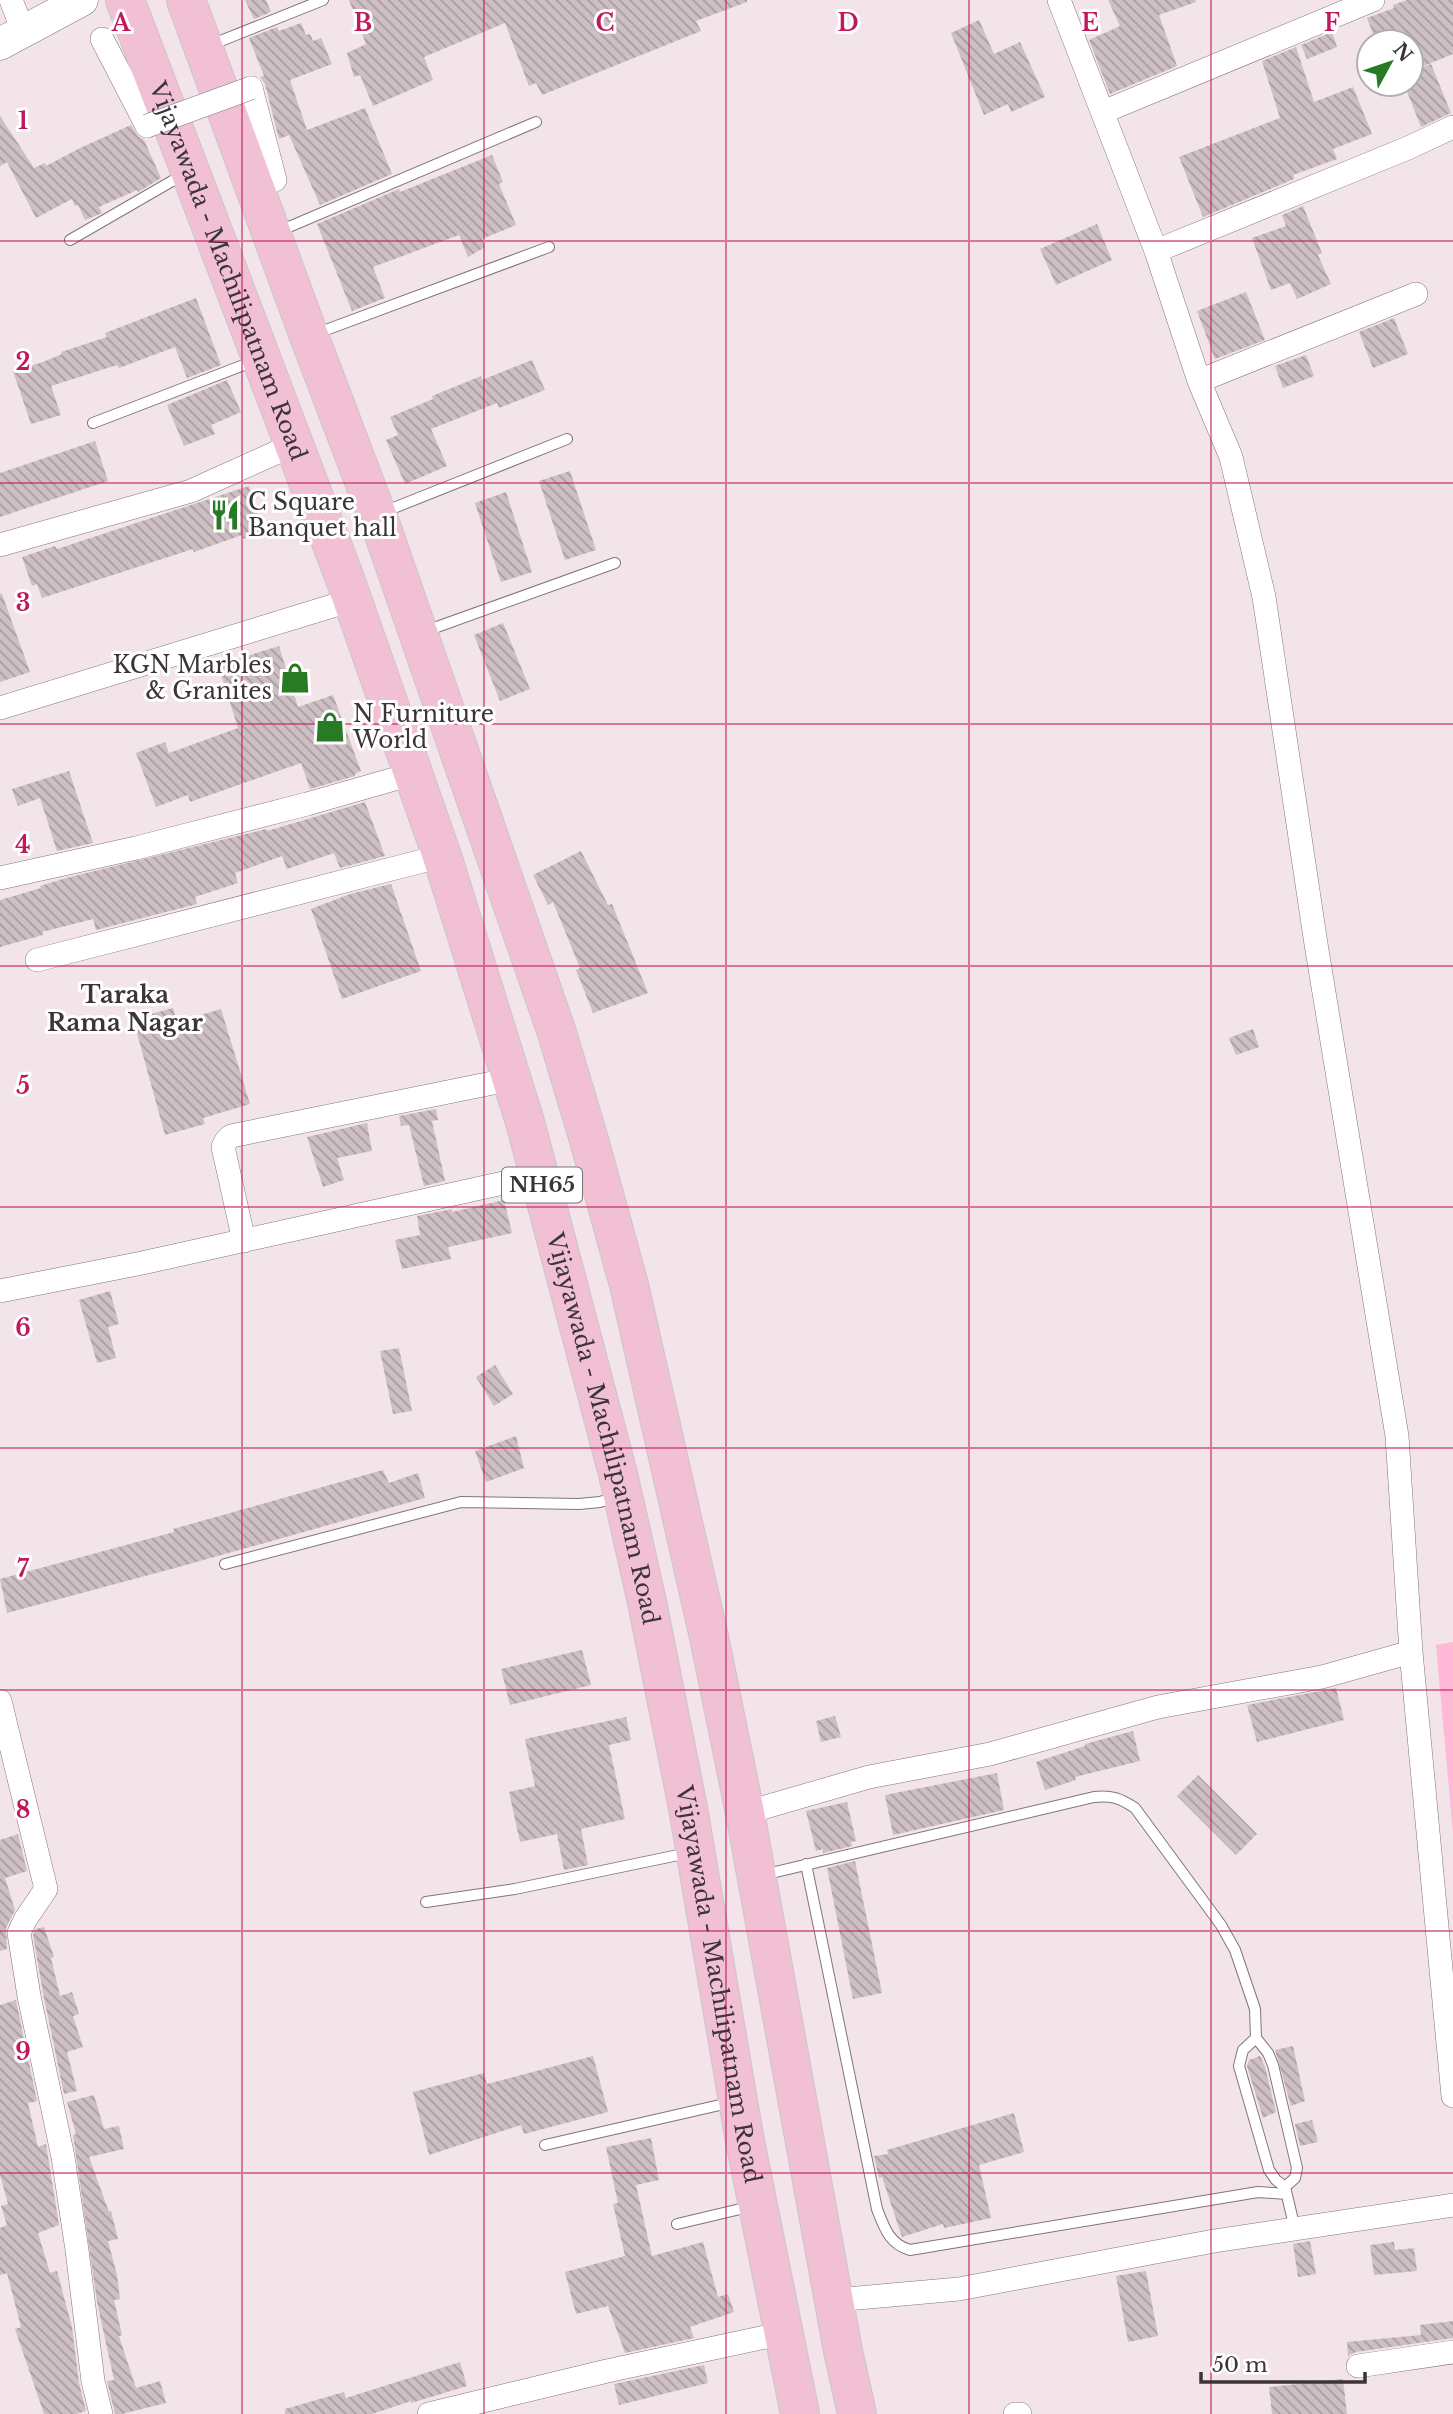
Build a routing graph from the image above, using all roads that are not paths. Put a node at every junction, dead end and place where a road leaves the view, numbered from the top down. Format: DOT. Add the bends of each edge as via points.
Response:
graph roads {
  1 [pos="11,0"];
  2 [pos="82,0"];
  3 [pos="125,0"];
  4 [pos="186,0"];
  5 [pos="323,0"];
  6 [pos="1059,0"];
  7 [pos="1373,0"];
  8 [pos="12,38"];
  9 [pos="102,39"];
  10 [pos="204,47"];
  11 [pos="1103,111"];
  12 [pos="536,122"];
  13 [pos="1453,127"];
  14 [pos="189,172"];
  15 [pos="275,180"];
  16 [pos="272,234"];
  17 [pos="70,240"];
  18 [pos="549,247"];
  19 [pos="1156,251"];
  20 [pos="1416,293"];
  21 [pos="309,336"];
  22 [pos="260,359"];
  23 [pos="1199,381"];
  24 [pos="93,423"];
  25 [pos="567,439"];
  26 [pos="293,445"];
  27 [pos="377,514"];
  28 [pos="0,545"];
  29 [pos="615,562"];
  30 [pos="352,600"];
  31 [pos="419,634"];
  32 [pos="0,708"];
  33 [pos="412,774"];
  34 [pos="442,856"];
  35 [pos="0,878"];
  36 [pos="37,960"];
  37 [pos="512,1079"];
  38 [pos="539,1175"];
  39 [pos="244,1241"];
  40 [pos="0,1292"];
  41 [pos="623,1495"];
  42 [pos="225,1564"];
  43 [pos="1411,1652"];
  44 [pos="0,1701"];
  45 [pos="745,1813"];
  46 [pos="695,1852"];
  47 [pos="806,1864"];
  48 [pos="757,1876"];
  49 [pos="426,1902"];
  50 [pos="1256,2039"];
  51 [pos="1453,2096"];
  52 [pos="738,2101"];
  53 [pos="545,2145"];
  54 [pos="1286,2190"];
  55 [pos="758,2205"];
  56 [pos="1453,2205"];
  57 [pos="677,2224"];
  58 [pos="1295,2229"];
  59 [pos="835,2300"];
  60 [pos="784,2333"];
  61 [pos="1453,2352"];
  62 [pos="1358,2366"];
  63 [pos="102,2414"];
  64 [pos="429,2414"];
  65 [pos="800,2414"];
  66 [pos="857,2414"];
  1 -- 8 [label="street"];
  2 -- 8 [label="main road"];
  3 -- 14 [label="highway, Vijayawada - Machilipatnam Road / NH65"];
  4 -- 10 [label="highway, NH65"];
  5 -- 10 [label="lane"];
  6 -- 11 [label="street"];
  7 -- 11 [label="street"];
  9 -- 15 [label="street, bridge" via="147,126 251,88"];
  10 -- 16 [label="highway, NH65"];
  11 -- 19 [label="street"];
  12 -- 16 [label="lane"];
  13 -- 19 [label="street"];
  14 -- 17 [label="lane"];
  14 -- 22 [label="highway, Vijayawada - Machilipatnam Road / NH65"];
  16 -- 21 [label="highway, NH65"];
  18 -- 21 [label="lane"];
  19 -- 23 [label="street"];
  20 -- 23 [label="street"];
  21 -- 27 [label="highway, NH65"];
  22 -- 24 [label="lane"];
  22 -- 26 [label="highway, Vijayawada - Machilipatnam Road / NH65"];
  23 -- 43 [label="street" via="1231,457 1264,597 1397,1436"];
  25 -- 27 [label="lane"];
  26 -- 28 [label="street" via="191,491"];
  26 -- 30 [label="highway, Vijayawada - Machilipatnam Road / NH65"];
  27 -- 31 [label="highway, NH65"];
  29 -- 31 [label="lane"];
  30 -- 32 [label="street"];
  30 -- 33 [label="highway, Vijayawada - Machilipatnam Road / NH65"];
  31 -- 45 [label="highway, NH65" via="557,1033 615,1232"];
  33 -- 34 [label="highway, Vijayawada - Machilipatnam Road / NH65"];
  33 -- 35 [label="street" via="189,834"];
  34 -- 36 [label="street"];
  34 -- 37 [label="highway, Vijayawada - Machilipatnam Road / NH65"];
  37 -- 38 [label="highway, Vijayawada - Machilipatnam Road / NH65"];
  37 -- 39 [label="street" via="231,1136 223,1147"];
  38 -- 39 [label="street"];
  38 -- 41 [label="highway, Vijayawada - Machilipatnam Road / NH65"];
  39 -- 40 [label="street"];
  41 -- 42 [label="lane" via="579,1504 461,1502"];
  41 -- 46 [label="highway, Vijayawada - Machilipatnam Road / NH65"];
  43 -- 45 [label="street" via="1322,1676 1158,1707 990,1754 869,1777"];
  43 -- 51 [label="street"];
  44 -- 63 [label="street" via="46,1889 19,1934 63,2157 93,2381"];
  45 -- 48 [label="highway, NH65"];
  46 -- 49 [label="lane"];
  46 -- 52 [label="highway, Vijayawada - Machilipatnam Road / NH65"];
  47 -- 48 [label="lane"];
  47 -- 50 [label="lane" via="1094,1797 1122,1799 1135,1808 1235,1950 1255,2009"];
  47 -- 54 [label="lane" via="877,2209 891,2240 900,2247 910,2250"];
  48 -- 59 [label="highway, NH65"];
  50 -- 54 [label="lane" via="1271,2060 1297,2168"];
  50 -- 54 [label="lane" via="1244,2050 1239,2066 1269,2170"];
  52 -- 53 [label="lane"];
  52 -- 55 [label="highway, Vijayawada - Machilipatnam Road / NH65"];
  54 -- 58 [label="lane"];
  55 -- 57 [label="lane"];
  55 -- 60 [label="highway, Vijayawada - Machilipatnam Road / NH65"];
  56 -- 58 [label="street"];
  58 -- 59 [label="street" via="959,2289"];
  59 -- 66 [label="highway, NH65"];
  60 -- 64 [label="street"];
  60 -- 65 [label="highway, Vijayawada - Machilipatnam Road / NH65"];
  61 -- 62 [label="street"];
}
